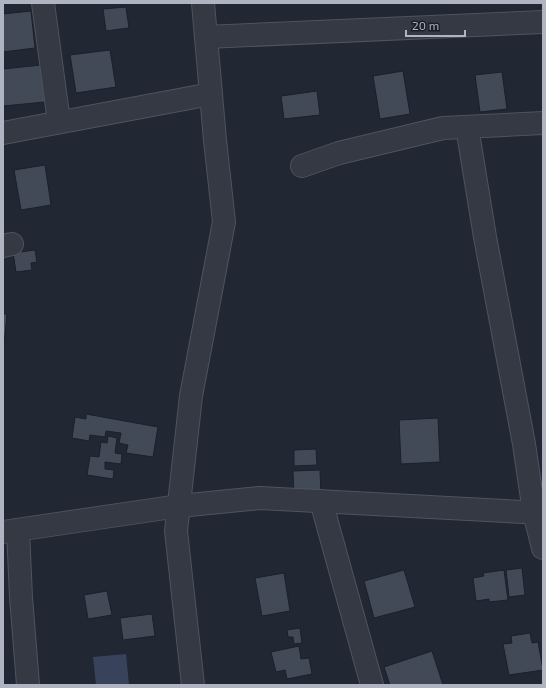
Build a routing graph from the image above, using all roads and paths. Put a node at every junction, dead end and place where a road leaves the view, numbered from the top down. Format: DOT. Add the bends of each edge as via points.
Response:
graph roads {
  1 [pos="44,3"];
  2 [pos="203,3"];
  3 [pos="543,22"];
  4 [pos="206,37"];
  5 [pos="211,94"];
  6 [pos="59,122"];
  7 [pos="543,123"];
  8 [pos="467,127"];
  9 [pos="3,133"];
  10 [pos="302,166"];
  11 [pos="321,501"];
  12 [pos="179,506"];
  13 [pos="539,513"];
  14 [pos="10,531"];
  15 [pos="543,548"];
  16 [pos="28,685"];
  17 [pos="193,685"];
  18 [pos="372,685"];
  1 -- 6 [label="street"];
  2 -- 4 [label="street"];
  3 -- 4 [label="street"];
  4 -- 5 [label="street"];
  5 -- 6 [label="street"];
  5 -- 12 [label="street" via="224,222 191,396"];
  6 -- 9 [label="street"];
  7 -- 8 [label="street"];
  8 -- 10 [label="street" via="443,128 339,153"];
  8 -- 13 [label="street" via="485,237"];
  11 -- 12 [label="street" via="260,498"];
  11 -- 13 [label="street"];
  11 -- 18 [label="street"];
  12 -- 14 [label="street"];
  12 -- 17 [label="street" via="176,531"];
  13 -- 15 [label="street"];
  14 -- 16 [label="street" via="21,597"];
}
